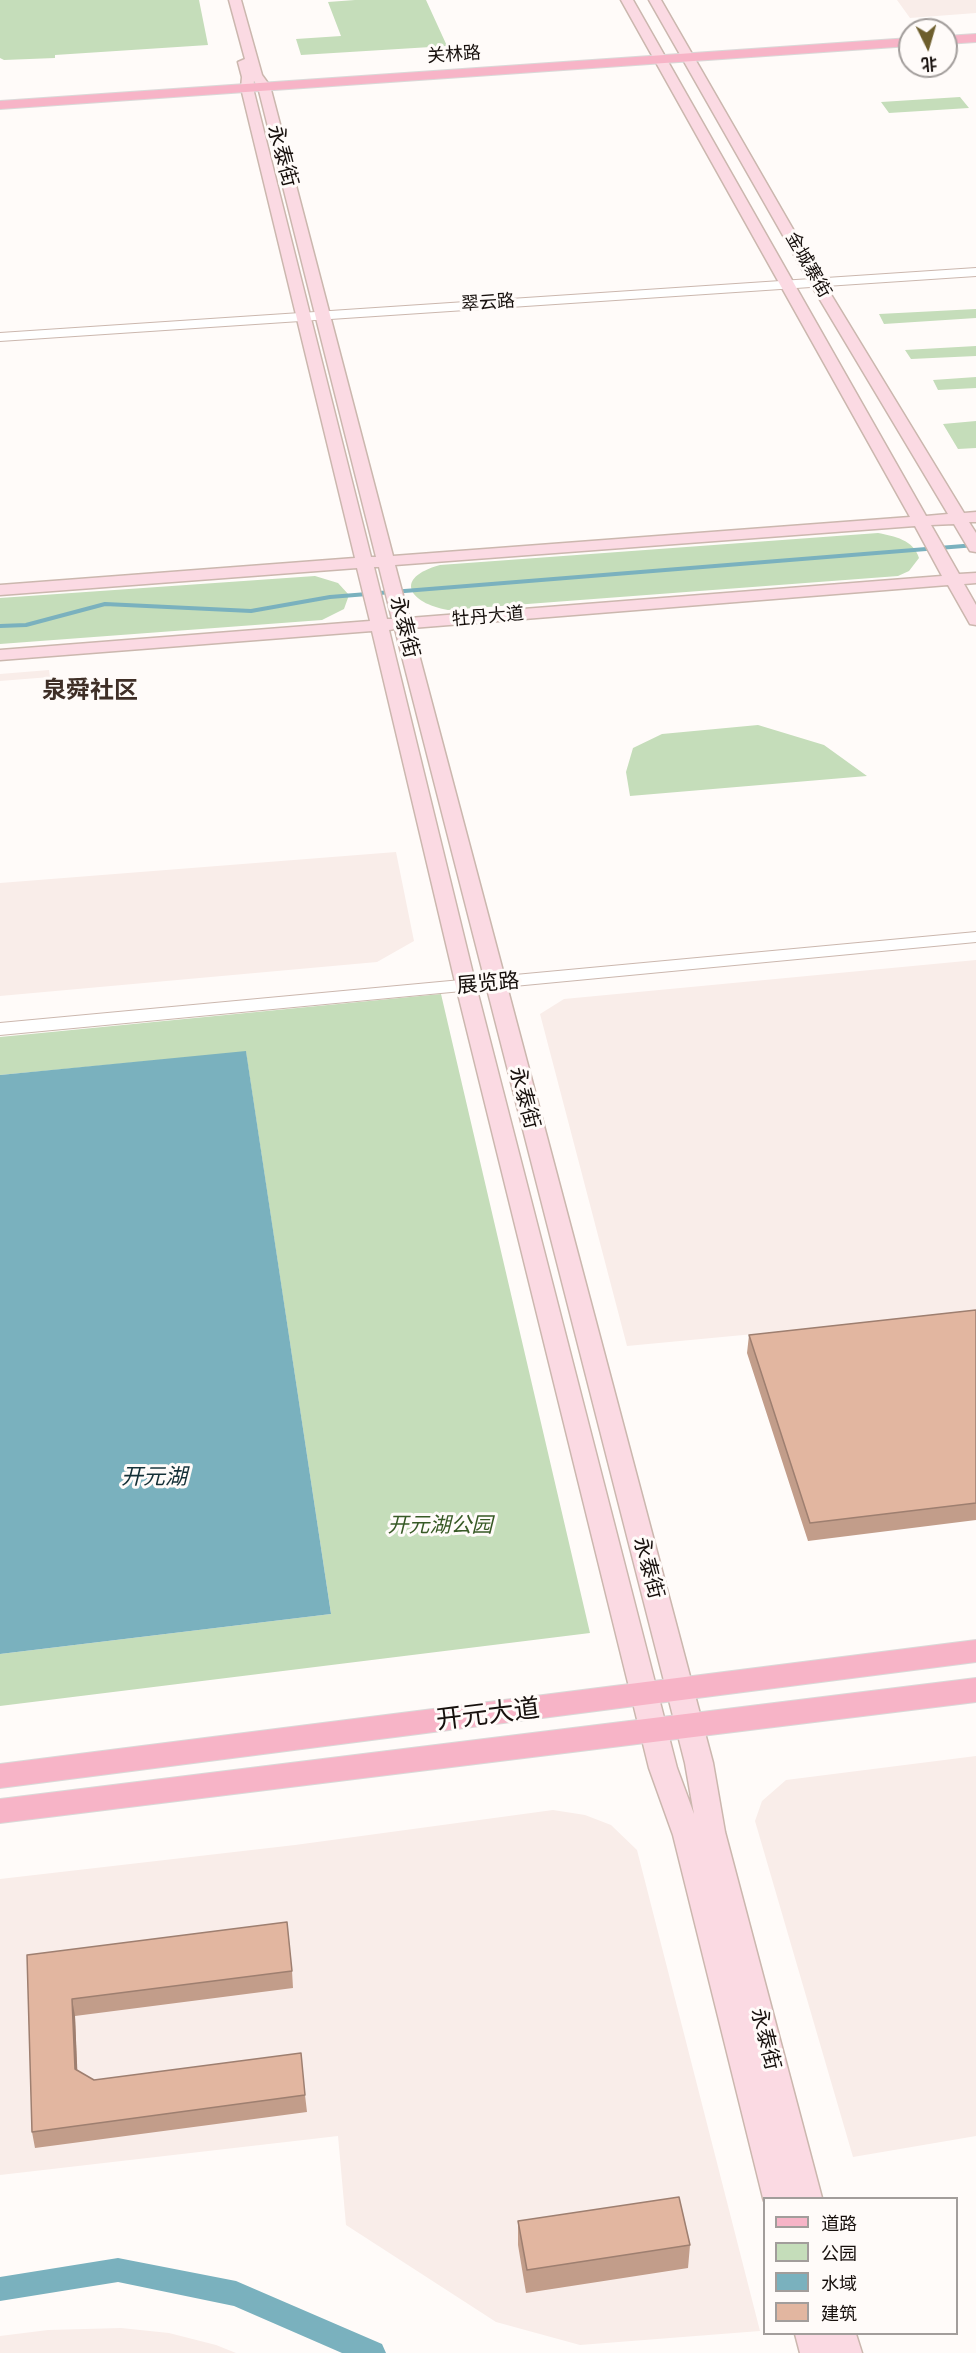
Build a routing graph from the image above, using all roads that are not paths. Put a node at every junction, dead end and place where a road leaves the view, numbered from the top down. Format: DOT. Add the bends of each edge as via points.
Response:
graph roads {
  1 [pos="227,0"];
  2 [pos="235,0"];
  3 [pos="627,0"];
  4 [pos="655,0"];
  5 [pos="976,28"];
  6 [pos="958,29"];
  7 [pos="898,34"];
  8 [pos="976,38"];
  9 [pos="958,39"];
  10 [pos="898,43"];
  11 [pos="687,52"];
  12 [pos="658,54"];
  13 [pos="254,82"];
  14 [pos="0,92"];
  15 [pos="0,105"];
  16 [pos="976,270"];
  17 [pos="816,280"];
  18 [pos="786,283"];
  19 [pos="323,313"];
  20 [pos="305,314"];
  21 [pos="0,332"];
  22 [pos="0,337"];
  23 [pos="967,522"];
  24 [pos="925,526"];
  25 [pos="976,547"];
  26 [pos="390,569"];
  27 [pos="367,571"];
  28 [pos="950,572"];
  29 [pos="976,578"];
  30 [pos="0,590"];
  31 [pos="402,617"];
  32 [pos="378,619"];
  33 [pos="976,620"];
  34 [pos="0,655"];
  35 [pos="976,926"];
  36 [pos="976,937"];
  37 [pos="492,978"];
  38 [pos="465,980"];
  39 [pos="0,1017"];
  40 [pos="0,1029"];
  41 [pos="976,1651"];
  42 [pos="680,1690"];
  43 [pos="976,1690"];
  44 [pos="645,1695"];
  45 [pos="689,1726"];
  46 [pos="654,1730"];
  47 [pos="0,1776"];
  48 [pos="0,1811"];
  49 [pos="778,2197"];
  50 [pos="805,2197"];
  51 [pos="812,2335"];
  52 [pos="840,2335"];
  53 [pos="817,2353"];
  54 [pos="845,2353"];
  1 -- 13 [label="main road, 永泰街"];
  2 -- 13 [label="main road, 永泰街"];
  3 -- 12 [label="main road, 金城寨街"];
  4 -- 11 [label="main road, 金城寨街"];
  5 -- 6 [label="main road"];
  7 -- 11 [label="main road, 关林路"];
  8 -- 9 [label="main road"];
  10 -- 11 [label="main road, 关林路"];
  11 -- 12 [label="main road, 关林路"];
  11 -- 17 [label="main road, 金城寨街"];
  12 -- 13 [label="main road, 关林路"];
  12 -- 18 [label="main road, 金城寨街"];
  13 -- 14 [label="main road, 关林路"];
  13 -- 15 [label="main road, 关林路"];
  13 -- 19 [label="main road, 永泰街"];
  13 -- 20 [label="main road, 永泰街"];
  16 -- 17 [label="street, 翠云路"];
  17 -- 18 [label="street, 翠云路"];
  17 -- 23 [label="main road, 金城寨街"];
  18 -- 19 [label="street, 翠云路"];
  18 -- 24 [label="main road, 金城寨街"];
  19 -- 20 [label="street, 翠云路"];
  19 -- 26 [label="main road, 永泰街"];
  20 -- 21 [label="street, 翠云路"];
  20 -- 22 [label="street, 翠云路"];
  20 -- 27 [label="main road, 永泰街"];
  23 -- 24 [label="main road"];
  23 -- 25 [label="main road, 金城寨街"];
  24 -- 26 [label="main road"];
  24 -- 28 [label="main road, 金城寨街"];
  26 -- 27 [label="main road"];
  26 -- 31 [label="main road, 永泰街"];
  27 -- 30 [label="main road"];
  27 -- 32 [label="main road, 永泰街"];
  28 -- 29 [label="main road, 牡丹大道"];
  28 -- 31 [label="main road, 牡丹大道"];
  28 -- 33 [label="main road"];
  31 -- 32 [label="main road, 牡丹大道"];
  31 -- 37 [label="main road, 永泰街"];
  32 -- 34 [label="main road, 牡丹大道"];
  32 -- 38 [label="main road, 永泰街"];
  35 -- 37 [label="street, 展览路"];
  36 -- 37 [label="street, 展览路"];
  37 -- 38 [label="street, 展览路"];
  37 -- 42 [label="main road, 永泰街"];
  38 -- 39 [label="street, 展览路"];
  38 -- 40 [label="street, 展览路"];
  38 -- 44 [label="main road, 永泰街"];
  41 -- 42 [label="main road, 开元大道"];
  42 -- 44 [label="main road, 开元大道"];
  42 -- 45 [label="main road, 永泰街"];
  43 -- 45 [label="main road, 开元大道"];
  44 -- 46 [label="main road, 永泰街"];
  44 -- 47 [label="main road, 开元大道"];
  45 -- 46 [label="main road, 开元大道"];
  45 -- 50 [label="main road, 永泰街" via="711,1832"];
  46 -- 48 [label="main road, 开元大道"];
  46 -- 49 [label="main road, 永泰街" via="687,1835"];
  51 -- 53 [label="main road"];
  52 -- 54 [label="main road"];
}
